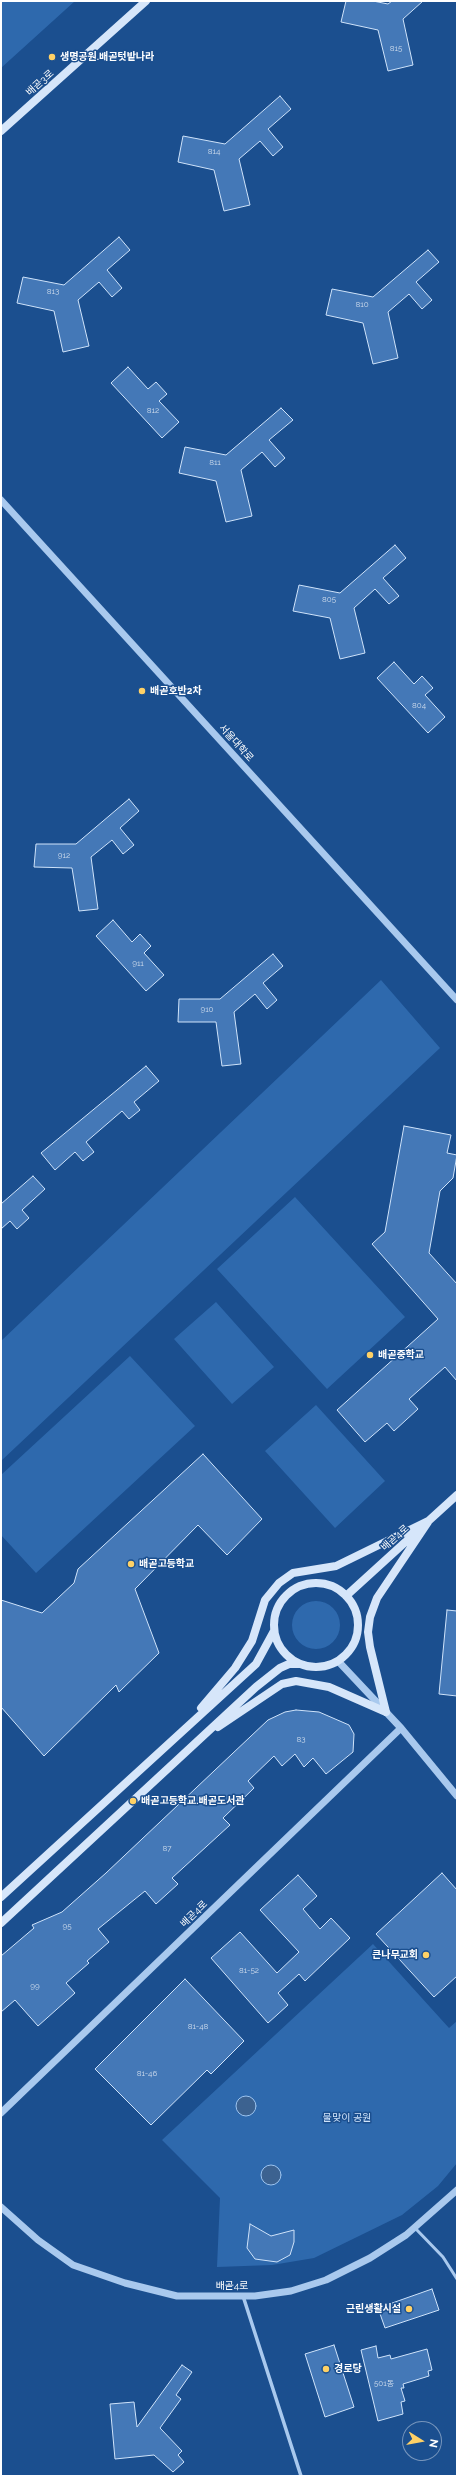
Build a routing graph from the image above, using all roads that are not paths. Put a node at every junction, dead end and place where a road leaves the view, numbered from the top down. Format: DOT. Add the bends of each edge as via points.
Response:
graph roads {
  1 [pos="146,1"];
  2 [pos="1,131"];
  3 [pos="1,500"];
  4 [pos="457,1000"];
  5 [pos="457,1495"];
  6 [pos="428,1521"];
  7 [pos="346,1596"];
  8 [pos="274,1631"];
  9 [pos="338,1661"];
  10 [pos="298,1664"];
  11 [pos="386,1712"];
  12 [pos="401,1728"];
  13 [pos="182,1731"];
  14 [pos="193,1745"];
  15 [pos="457,1796"];
  16 [pos="1,1897"];
  17 [pos="1,1923"];
  18 [pos="1,2113"];
  19 [pos="457,2190"];
  20 [pos="1,2207"];
  21 [pos="415,2228"];
  22 [pos="457,2279"];
  23 [pos="243,2296"];
  24 [pos="301,2476"];
  1 -- 2 [label="main road, 배곧3로"];
  3 -- 4 [label="street, 서울대학로"];
  5 -- 6 [label="main road, 배곧4로"];
  6 -- 7 [label="main road, 배곧4로"];
  6 -- 11 [label="main road" via="377,1598 370,1617 370,1647"];
  6 -- 13 [label="main road" via="336,1566 293,1573 279,1583 265,1600 252,1641 239,1661"];
  7 -- 8 [label="main road" via="329,1584 315,1582 301,1585 289,1592 279,1603 274,1616"];
  7 -- 9 [label="main road" via="356,1613 358,1626 355,1640 348,1652"];
  8 -- 10 [label="main road" via="278,1644 286,1656"];
  8 -- 13 [label="main road" via="256,1664"];
  9 -- 10 [label="main road" via="326,1666"];
  9 -- 11 [label="street"];
  10 -- 14 [label="main road" via="280,1668"];
  11 -- 12 [label="street"];
  11 -- 14 [label="main road" via="329,1687 296,1681 282,1684 267,1692"];
  12 -- 15 [label="street"];
  12 -- 18 [label="street, 배곧4로"];
  13 -- 16 [label="main road"];
  14 -- 17 [label="main road"];
  19 -- 21 [label="street, 배곧4로"];
  20 -- 23 [label="street, 배곧4로" via="38,2240 73,2265 125,2283 177,2296"];
  21 -- 22 [label="lane" via="443,2257"];
  21 -- 23 [label="street, 배곧4로" via="370,2258 326,2280 291,2291"];
  23 -- 24 [label="street"];
}
